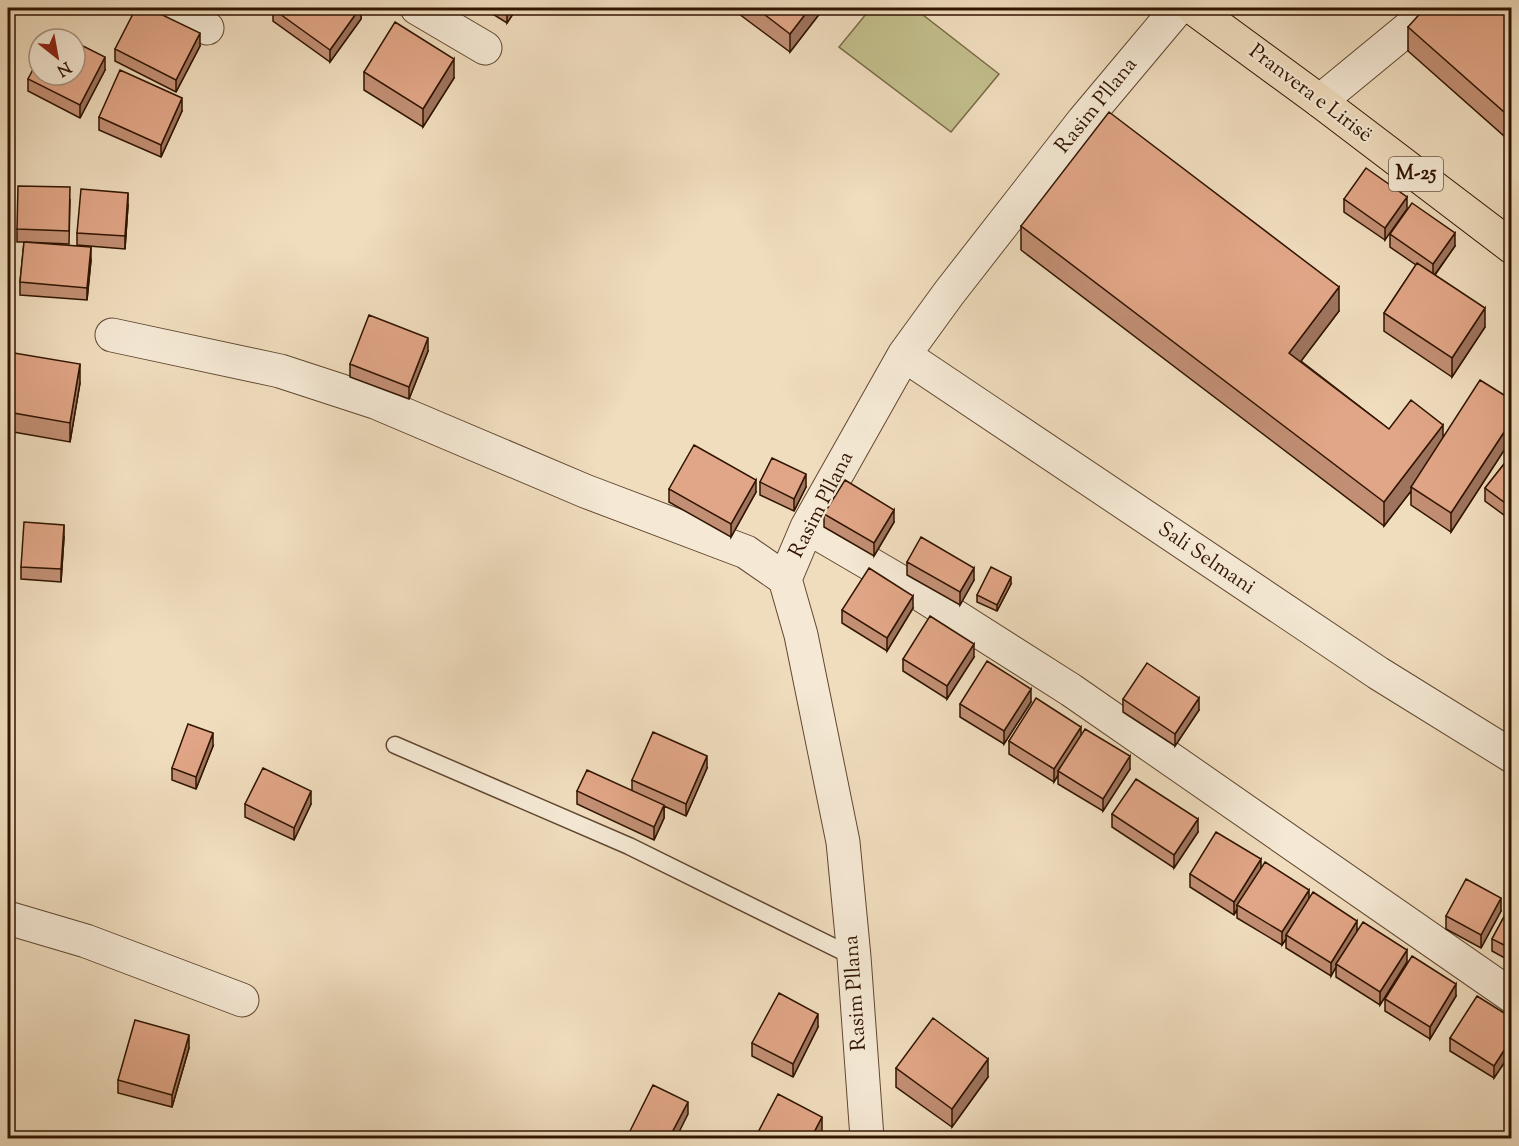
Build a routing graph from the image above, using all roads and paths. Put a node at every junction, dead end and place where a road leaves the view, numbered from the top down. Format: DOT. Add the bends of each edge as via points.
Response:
graph roads {
  1 [pos="176,8"];
  2 [pos="417,8"];
  3 [pos="1178,8"];
  4 [pos="1193,8"];
  5 [pos="1218,8"];
  6 [pos="1433,8"];
  7 [pos="207,28"];
  8 [pos="485,48"];
  9 [pos="1326,95"];
  10 [pos="1512,221"];
  11 [pos="1512,247"];
  12 [pos="112,335"];
  13 [pos="904,355"];
  14 [pos="807,527"];
  15 [pos="786,579"];
  16 [pos="395,745"];
  17 [pos="1512,756"];
  18 [pos="8,918"];
  19 [pos="854,957"];
  20 [pos="1512,996"];
  21 [pos="242,1000"];
  22 [pos="867,1138"];
  1 -- 7 [label="street"];
  2 -- 8 [label="street"];
  3 -- 13 [label="street, Rasim Pllana" via="1084,120"];
  4 -- 9 [label="main road, Pranvera e Lirisë / M-25"];
  5 -- 9 [label="main road, Pranvera e Lirisë / M-25"];
  6 -- 9 [label="street"];
  9 -- 10 [label="main road, Pranvera e Lirisë" via="1395,134"];
  9 -- 11 [label="main road, Pranvera e Lirisë / M-25"];
  12 -- 15 [label="street" via="280,371 375,402 585,491 746,552"];
  13 -- 14 [label="street, Rasim Pllana"];
  13 -- 17 [label="street, Sali Selmani" via="1378,673"];
  14 -- 15 [label="street, Rasim Pllana"];
  14 -- 20 [label="street" via="1071,690"];
  15 -- 19 [label="street, Rasim Pllana" via="843,842"];
  16 -- 19 [label="lane" via="629,846"];
  18 -- 21 [label="street" via="87,941"];
  19 -- 22 [label="street, Rasim Pllana"];
}
